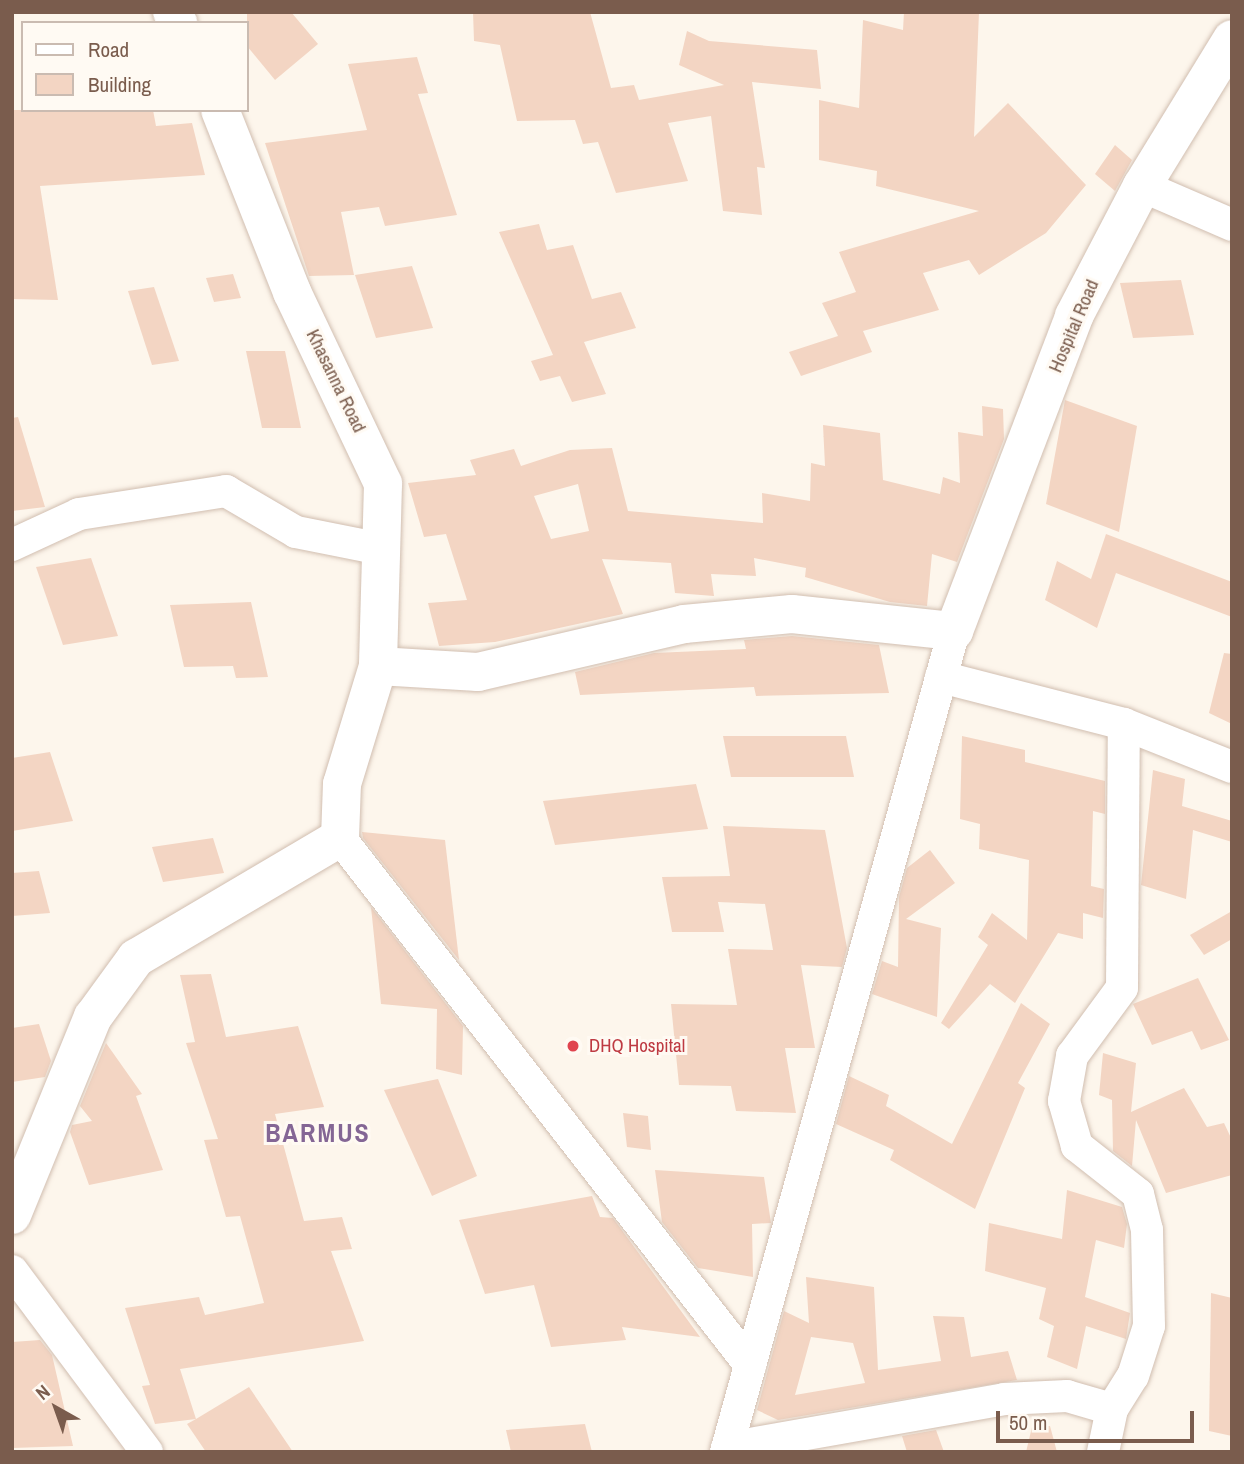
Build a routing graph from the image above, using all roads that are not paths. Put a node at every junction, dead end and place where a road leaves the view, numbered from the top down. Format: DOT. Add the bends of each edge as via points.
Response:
graph roads {
  1 [pos="1232,39"];
  2 [pos="221,112"];
  3 [pos="1142,186"];
  4 [pos="1232,225"];
  5 [pos="12,545"];
  6 [pos="381,549"];
  7 [pos="954,632"];
  8 [pos="378,666"];
  9 [pos="941,677"];
  10 [pos="1124,724"];
  11 [pos="1232,767"];
  12 [pos="340,838"];
  13 [pos="12,1216"];
  14 [pos="12,1271"];
  15 [pos="750,1365"];
  16 [pos="1112,1409"];
  17 [pos="727,1450"];
  18 [pos="148,1452"];
  19 [pos="1102,1452"];
  1 -- 3 [label="street, Hospital Road"];
  2 -- 6 [label="street, Khasanna Road" via="292,292 383,484"];
  3 -- 4 [label="street"];
  3 -- 7 [label="street, Hospital Road" via="1074,316"];
  5 -- 6 [label="street" via="79,514 226,491 296,532"];
  6 -- 8 [label="street, Khasanna Road"];
  7 -- 8 [label="street" via="792,614 684,624 478,672"];
  7 -- 9 [label="street"];
  8 -- 12 [label="street, Khasanna Road" via="342,784"];
  9 -- 10 [label="street"];
  9 -- 15 [label="street"];
  10 -- 11 [label="street"];
  10 -- 16 [label="street" via="1122,988 1072,1056 1064,1101 1077,1146 1138,1194 1146,1230 1149,1326 1133,1376"];
  12 -- 13 [label="street" via="136,958 93,1017"];
  12 -- 15 [label="street"];
  14 -- 18 [label="street"];
  15 -- 17 [label="street"];
  16 -- 17 [label="street" via="1067,1396 1004,1399"];
  16 -- 19 [label="street"];
}
